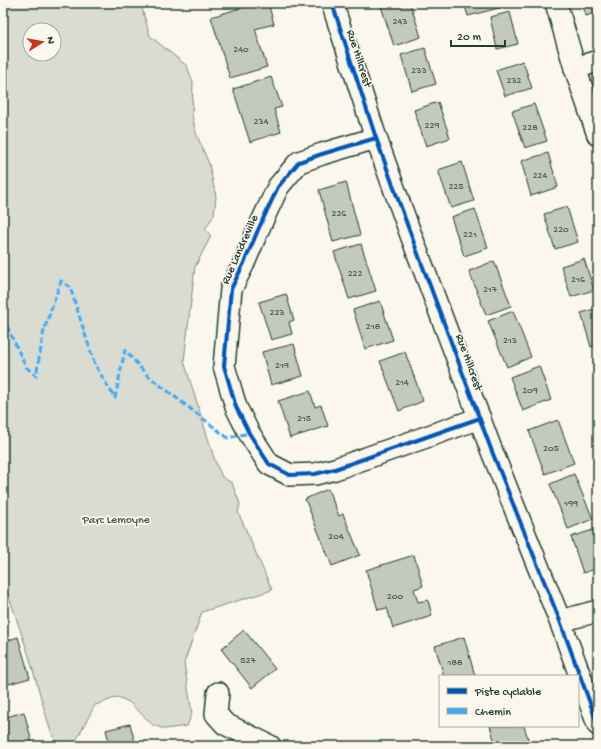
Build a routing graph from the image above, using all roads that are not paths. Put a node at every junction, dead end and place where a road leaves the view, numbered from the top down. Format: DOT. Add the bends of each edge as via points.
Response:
graph roads {
  1 [pos="332,3"];
  2 [pos="556,3"];
  3 [pos="598,61"];
  4 [pos="575,68"];
  5 [pos="598,136"];
  6 [pos="376,138"];
  7 [pos="480,418"];
  8 [pos="598,611"];
  9 [pos="560,621"];
  10 [pos="218,693"];
  11 [pos="598,725"];
  12 [pos="270,746"];
  1 -- 6 [label="street, Rue Hillcrest"];
  2 -- 4 [label="street"];
  3 -- 4 [label="street"];
  4 -- 5 [label="street"];
  6 -- 7 [label="street, Rue Hillcrest"];
  6 -- 7 [label="street, Rue Landreville" via="299,162 278,187 231,289 224,366 236,407 249,434 269,464 290,475 315,474 336,469"];
  7 -- 9 [label="street, Rue Hillcrest"];
  8 -- 9 [label="street"];
  9 -- 11 [label="street, Rue Hillcrest"];
  10 -- 12 [label="street" via="216,714 225,724"];
}
